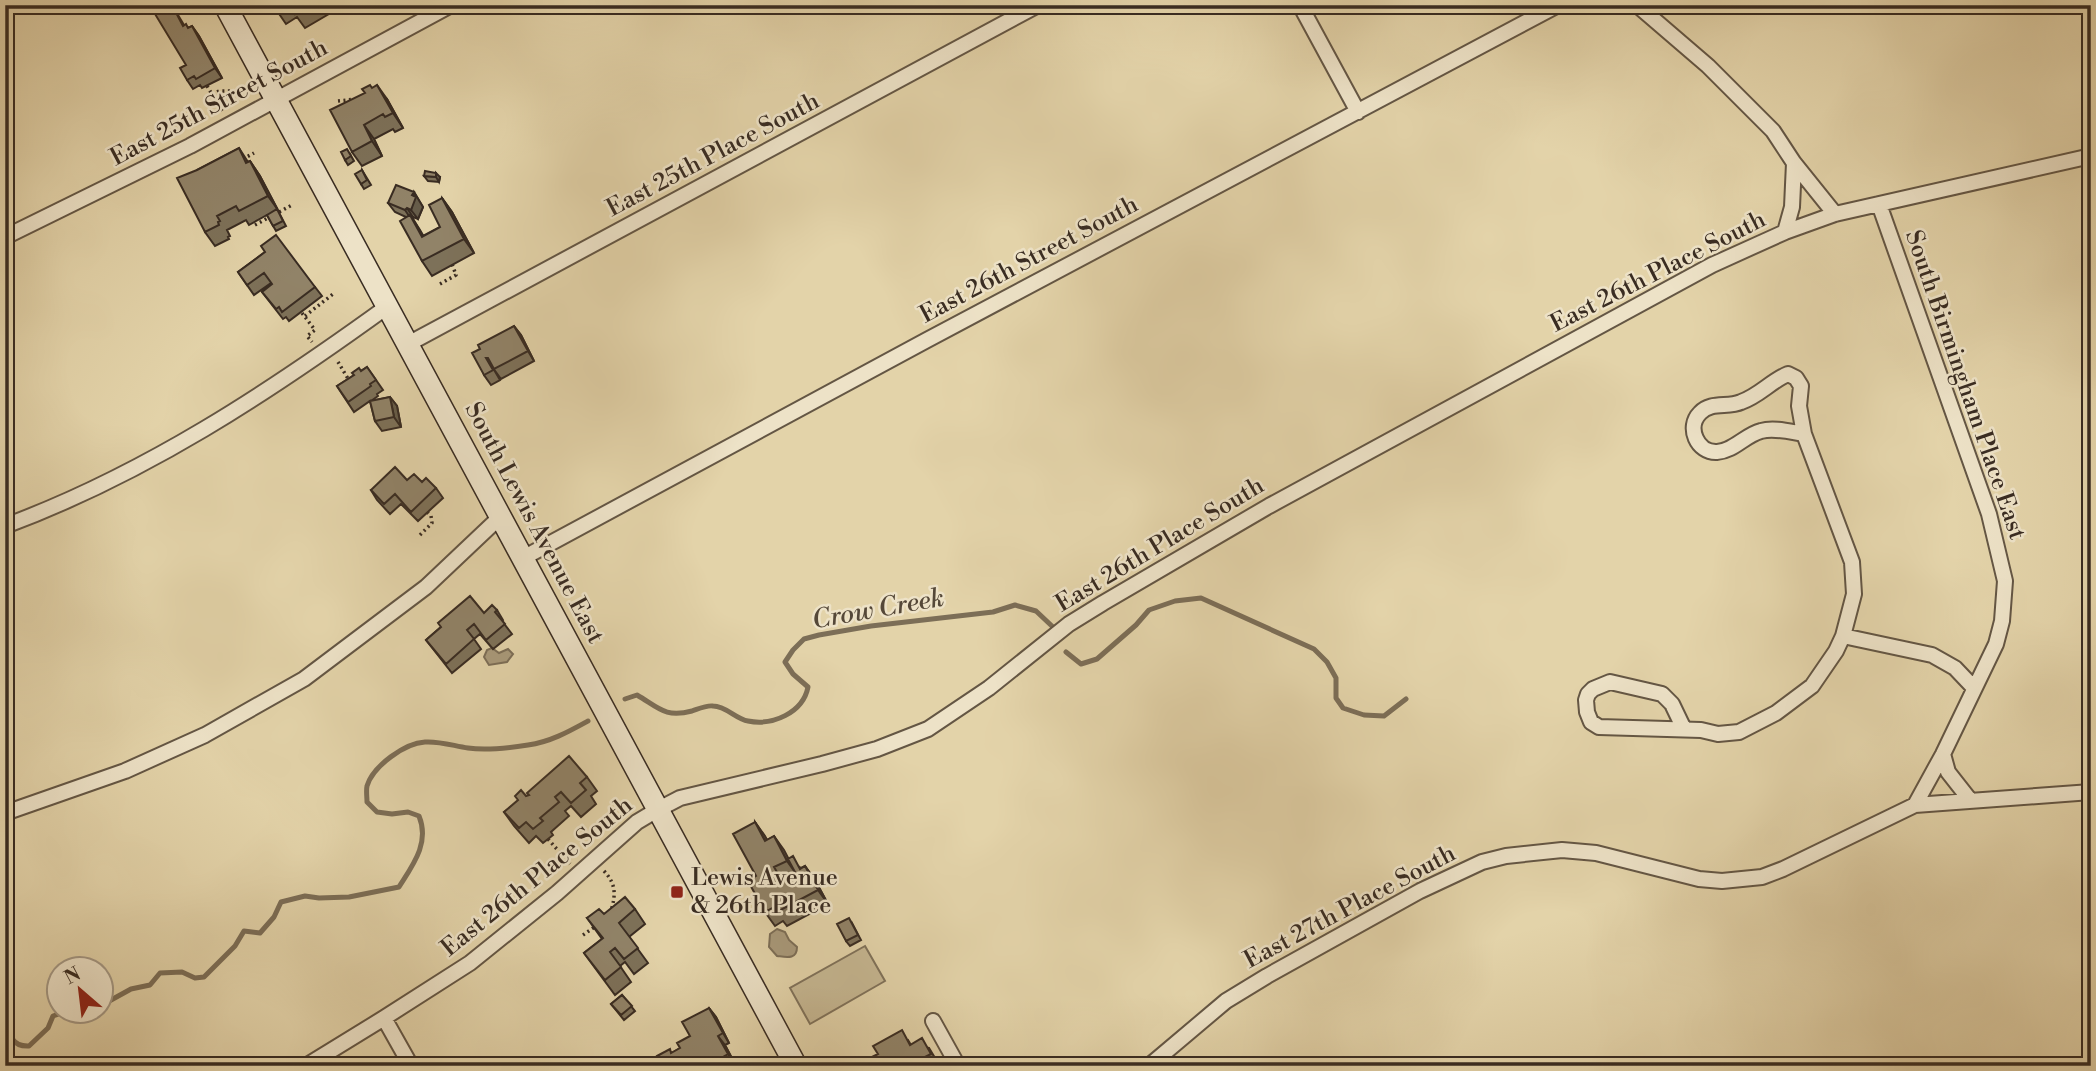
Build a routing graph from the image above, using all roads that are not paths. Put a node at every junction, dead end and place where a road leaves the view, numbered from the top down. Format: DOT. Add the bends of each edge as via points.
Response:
graph roads {
  1 [pos="225,5"];
  2 [pos="451,5"];
  3 [pos="1038,5"];
  4 [pos="1300,5"];
  5 [pos="1558,5"];
  6 [pos="1637,5"];
  7 [pos="276,99"];
  8 [pos="1358,112"];
  9 [pos="2091,156"];
  10 [pos="1794,163"];
  11 [pos="1879,204"];
  12 [pos="1835,214"];
  13 [pos="1785,232"];
  14 [pos="5,237"];
  15 [pos="388,306"];
  16 [pos="408,344"];
  17 [pos="1804,434"];
  18 [pos="500,517"];
  19 [pos="5,526"];
  20 [pos="523,558"];
  21 [pos="1843,636"];
  22 [pos="1974,688"];
  23 [pos="1684,729"];
  24 [pos="1943,754"];
  25 [pos="2091,792"];
  26 [pos="1970,800"];
  27 [pos="1915,805"];
  28 [pos="6,810"];
  29 [pos="657,810"];
  30 [pos="384,1018"];
  31 [pos="933,1021"];
  32 [pos="306,1066"];
  33 [pos="411,1066"];
  34 [pos="796,1066"];
  35 [pos="958,1066"];
  36 [pos="1149,1066"];
  1 -- 7 [label="main road, South Lewis Avenue East"];
  2 -- 7 [label="street, East 25th Street South"];
  3 -- 16 [label="street, East 25th Place South"];
  4 -- 8 [label="street"];
  5 -- 8 [label="street, East 26th Street South"];
  6 -- 10 [label="street" via="1743,100 1773,131"];
  7 -- 14 [label="street, East 25th Street South"];
  7 -- 15 [label="main road, South Lewis Avenue East"];
  8 -- 20 [label="street, East 26th Street South"];
  9 -- 11 [label="street, East 26th Place South"];
  10 -- 12 [label="street"];
  10 -- 13 [label="street" via="1792,207"];
  11 -- 12 [label="street, East 26th Place South"];
  11 -- 22 [label="street, South Birmingham Place East" via="1989,514 2005,582 1996,644"];
  12 -- 13 [label="street, East 26th Place South"];
  13 -- 29 [label="street, East 26th Place South" via="1712,265 1269,506 1069,624 989,688 928,729 833,761 680,798"];
  15 -- 16 [label="main road, South Lewis Avenue East"];
  15 -- 19 [label="street" via="243,407 168,451 55,508"];
  16 -- 18 [label="main road, South Lewis Avenue East"];
  17 -- 17 [label="street" via="1760,431 1716,452 1699,445 1694,425 1706,409 1740,403 1788,374 1801,386"];
  17 -- 21 [label="street" via="1852,562 1854,594"];
  18 -- 20 [label="main road, South Lewis Avenue East"];
  18 -- 28 [label="street" via="426,587 303,679 136,766"];
  20 -- 29 [label="main road, South Lewis Avenue East"];
  21 -- 22 [label="street" via="1932,655 1955,668"];
  21 -- 23 [label="street" via="1812,686 1776,713 1731,734"];
  22 -- 24 [label="street, South Birmingham Place East"];
  23 -- 23 [label="street" via="1598,727 1591,722 1586,700 1593,689 1610,682 1662,694"];
  24 -- 26 [label="street" via="1948,772"];
  24 -- 27 [label="street, South Birmingham Place East"];
  25 -- 26 [label="street"];
  26 -- 27 [label="street"];
  27 -- 36 [label="street, East 27th Place South" via="1783,869 1742,880 1699,879 1596,853 1562,850 1482,862 1267,976 1226,1002"];
  29 -- 30 [label="street, East 26th Place South" via="470,963"];
  29 -- 34 [label="main road, South Lewis Avenue East"];
  30 -- 32 [label="street, East 26th Place South"];
  30 -- 33 [label="street"];
  31 -- 35 [label="street"];
}
